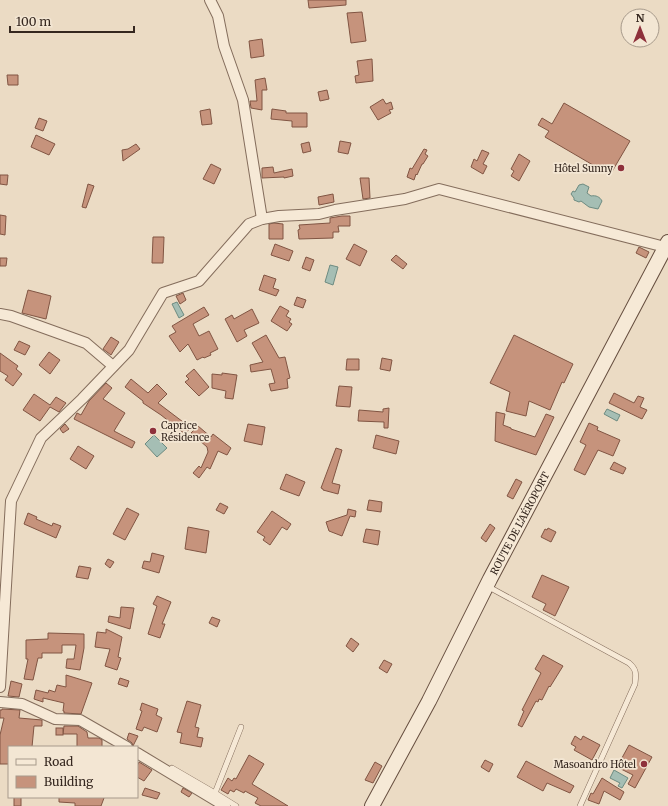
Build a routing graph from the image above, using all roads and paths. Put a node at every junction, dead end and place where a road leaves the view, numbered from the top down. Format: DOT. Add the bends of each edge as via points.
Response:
graph roads {
  1 [pos="210,0"];
  2 [pos="262,219"];
  3 [pos="667,245"];
  4 [pos="0,314"];
  5 [pos="113,366"];
  6 [pos="486,586"];
  7 [pos="0,687"];
  8 [pos="0,702"];
  9 [pos="241,727"];
  10 [pos="125,746"];
  11 [pos="138,754"];
  12 [pos="172,768"];
  13 [pos="215,793"];
  14 [pos="226,806"];
  15 [pos="236,806"];
  16 [pos="372,806"];
  17 [pos="580,806"];
  1 -- 2 [label="street" via="218,16 224,46 243,100"];
  2 -- 3 [label="street" via="319,214 405,199 439,189"];
  2 -- 5 [label="street" via="249,224 199,281 163,292 129,350"];
  3 -- 6 [label="main road, ROUTE DE L'AÉROPORT"];
  4 -- 5 [label="street" via="86,343"];
  5 -- 7 [label="street" via="41,438 11,501"];
  6 -- 16 [label="main road, ROUTE DE L'AÉROPORT" via="429,701"];
  6 -- 17 [label="lane" via="635,668 635,684"];
  8 -- 10 [label="street" via="22,704 55,719 80,720"];
  9 -- 13 [label="lane"];
  11 -- 14 [label="street"];
  12 -- 13 [label="lane"];
  13 -- 15 [label="lane"];
}
